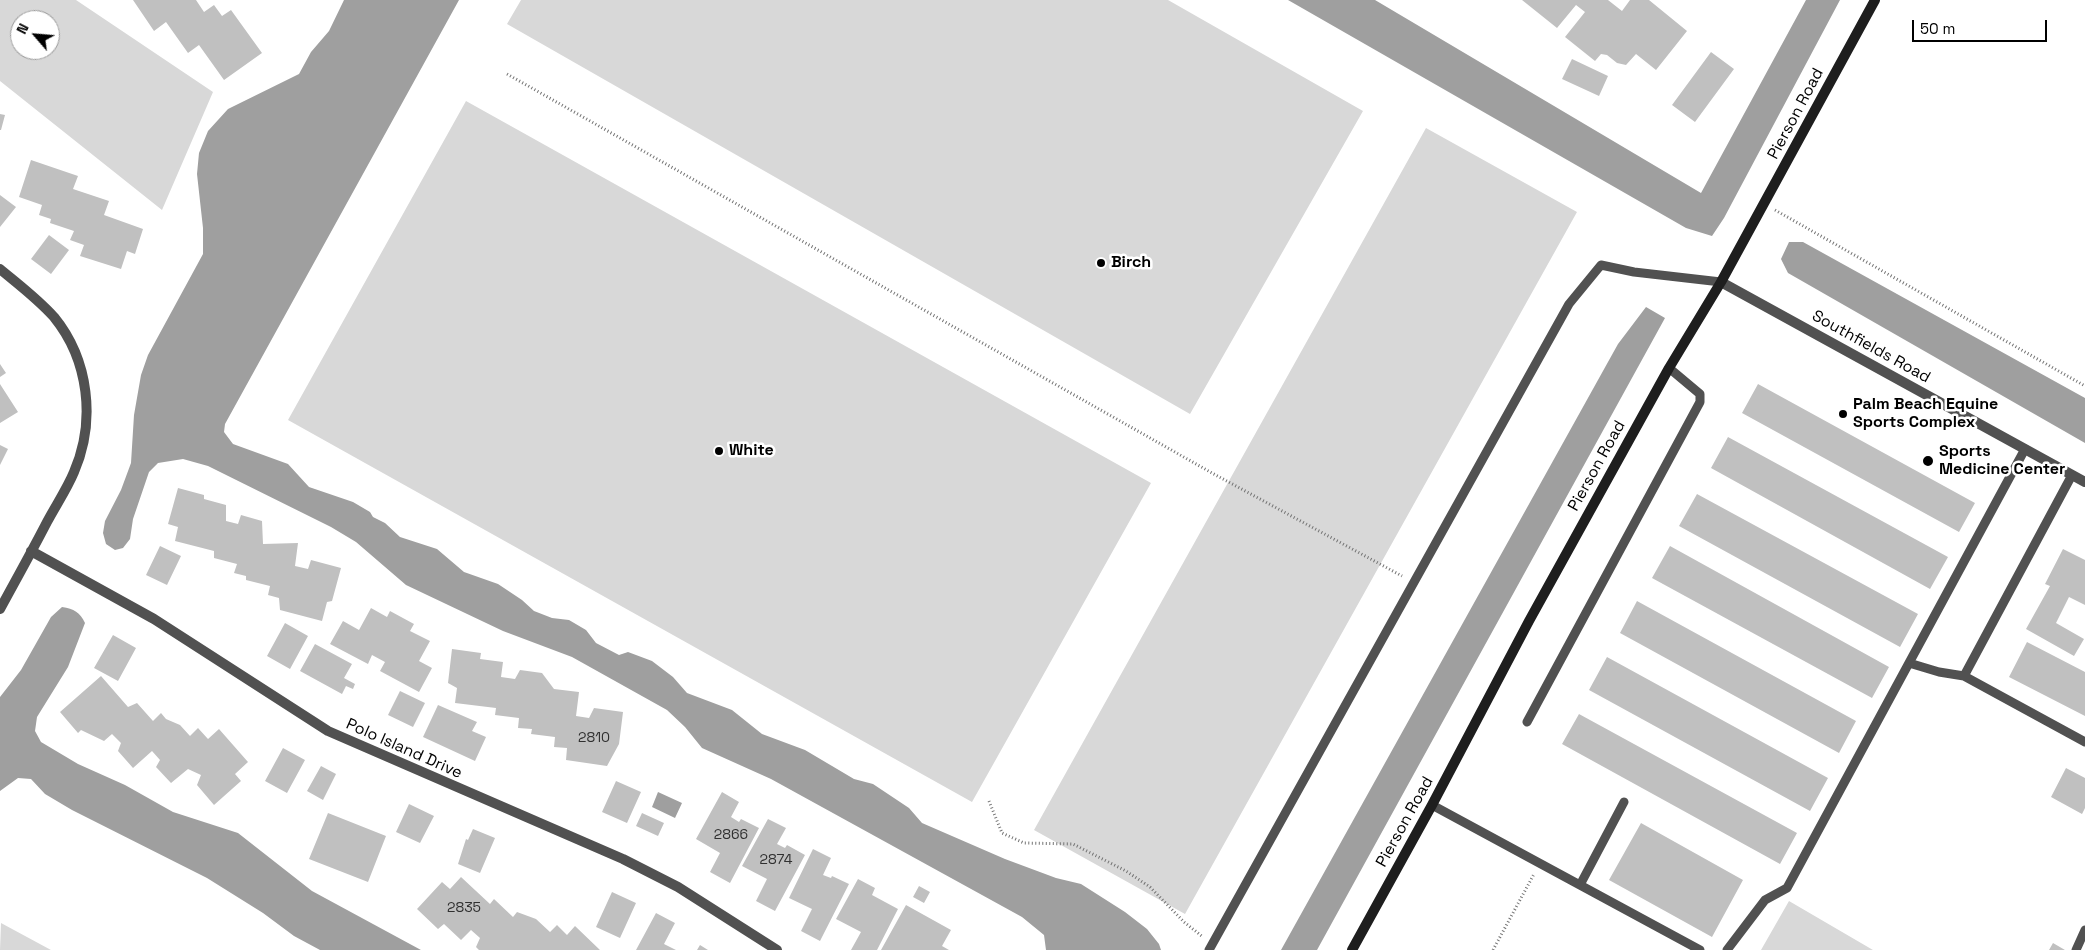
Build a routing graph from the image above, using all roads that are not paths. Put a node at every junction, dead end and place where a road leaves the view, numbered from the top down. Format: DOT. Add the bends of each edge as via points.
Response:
graph roads {
  1 [pos="1875,0"];
  2 [pos="0,269"];
  3 [pos="1721,282"];
  4 [pos="1669,368"];
  5 [pos="2025,449"];
  6 [pos="2072,475"];
  7 [pos="2085,482"];
  8 [pos="32,551"];
  9 [pos="0,609"];
  10 [pos="1909,663"];
  11 [pos="1964,676"];
  12 [pos="1527,722"];
  13 [pos="2085,742"];
  14 [pos="1624,802"];
  15 [pos="1432,805"];
  16 [pos="1580,885"];
  17 [pos="2085,930"];
  18 [pos="1211,947"];
  19 [pos="777,950"];
  20 [pos="1352,950"];
  21 [pos="1700,950"];
  22 [pos="1727,950"];
  23 [pos="2076,950"];
  1 -- 3 [label="street, Pierson Road"];
  2 -- 8 [label="street" via="54,318 68,339 85,386 87,411 82,449 74,472"];
  3 -- 4 [label="street, Pierson Road"];
  3 -- 5 [label="street, Southfields Road"];
  3 -- 18 [label="lane" via="1602,265 1569,304"];
  4 -- 12 [label="lane" via="1700,394 1700,402"];
  4 -- 15 [label="street, Pierson Road"];
  5 -- 6 [label="street, Southfields Road"];
  5 -- 10 [label="lane"];
  6 -- 7 [label="street, Southfields Road"];
  6 -- 11 [label="lane"];
  8 -- 9 [label="street"];
  8 -- 19 [label="street, Polo Island Drive" via="154,619 328,732 623,859 678,887"];
  10 -- 11 [label="lane"];
  10 -- 22 [label="lane" via="1787,888 1765,900"];
  11 -- 13 [label="lane"];
  14 -- 16 [label="lane"];
  15 -- 16 [label="lane"];
  15 -- 20 [label="street, Pierson Road"];
  16 -- 21 [label="lane"];
  17 -- 23 [label="lane"];
}
